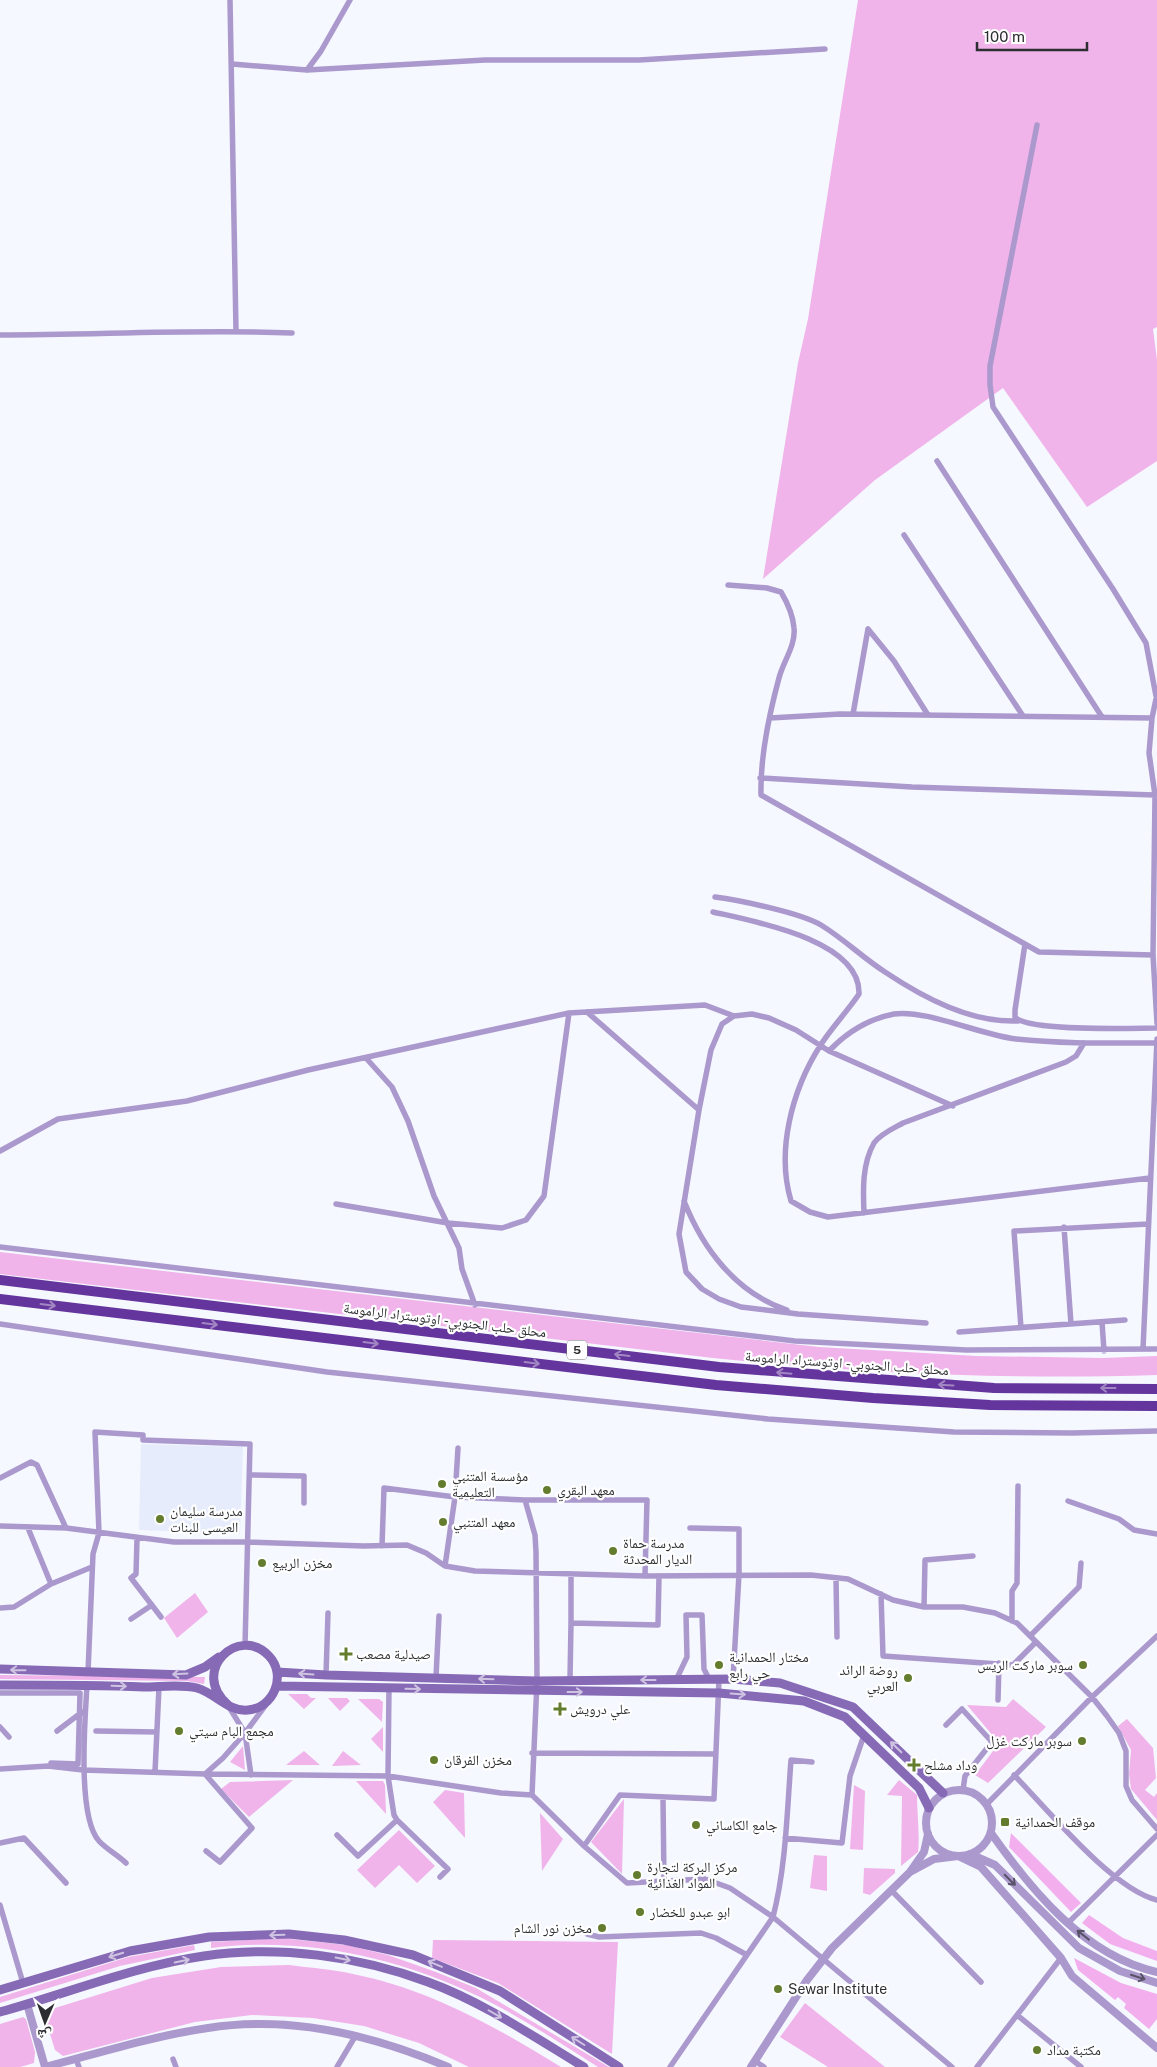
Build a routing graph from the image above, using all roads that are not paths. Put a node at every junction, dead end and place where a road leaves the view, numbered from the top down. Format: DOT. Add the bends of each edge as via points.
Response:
graph roads {
  1 [pos="230,0"];
  2 [pos="350,0"];
  3 [pos="825,49"];
  4 [pos="232,64"];
  5 [pos="307,70"];
  6 [pos="1037,126"];
  7 [pos="236,331"];
  8 [pos="292,333"];
  9 [pos="0,335"];
  10 [pos="937,461"];
  11 [pos="904,535"];
  12 [pos="728,586"];
  13 [pos="1156,694"];
  14 [pos="852,714"];
  15 [pos="928,715"];
  16 [pos="1023,716"];
  17 [pos="1102,717"];
  18 [pos="770,718"];
  19 [pos="1152,718"];
  20 [pos="760,778"];
  21 [pos="1155,795"];
  22 [pos="715,897"];
  23 [pos="713,912"];
  24 [pos="1024,944"];
  25 [pos="1153,955"];
  26 [pos="587,1012"];
  27 [pos="569,1014"];
  28 [pos="734,1016"];
  29 [pos="1018,1021"];
  30 [pos="1157,1023"];
  31 [pos="1157,1028"];
  32 [pos="1157,1039"];
  33 [pos="1084,1042"];
  34 [pos="1157,1043"];
  35 [pos="820,1046"];
  36 [pos="829,1051"];
  37 [pos="366,1058"];
  38 [pos="953,1106"];
  39 [pos="699,1110"];
  40 [pos="0,1151"];
  41 [pos="1150,1178"];
  42 [pos="684,1201"];
  43 [pos="336,1204"];
  44 [pos="864,1213"];
  45 [pos="1148,1216"];
  46 [pos="1157,1216"];
  47 [pos="448,1223"];
  48 [pos="1148,1224"];
  49 [pos="1064,1227"];
  50 [pos="0,1247"];
  51 [pos="0,1280"];
  52 [pos="0,1299"];
  53 [pos="474,1305"];
  54 [pos="798,1314"];
  55 [pos="1125,1320"];
  56 [pos="1102,1322"];
  57 [pos="926,1323"];
  58 [pos="0,1324"];
  59 [pos="1071,1324"];
  60 [pos="1021,1328"];
  61 [pos="959,1332"];
  62 [pos="1143,1349"];
  63 [pos="1157,1349"];
  64 [pos="1104,1351"];
  65 [pos="1157,1389"];
  66 [pos="1157,1406"];
  67 [pos="1157,1431"];
  68 [pos="458,1448"];
  69 [pos="250,1475"];
  70 [pos="0,1478"];
  71 [pos="1018,1486"];
  72 [pos="455,1497"];
  73 [pos="525,1500"];
  74 [pos="1068,1502"];
  75 [pos="304,1503"];
  76 [pos="0,1527"];
  77 [pos="28,1528"];
  78 [pos="66,1528"];
  79 [pos="690,1528"];
  80 [pos="99,1533"];
  81 [pos="1157,1534"];
  82 [pos="137,1539"];
  83 [pos="248,1542"];
  84 [pos="382,1546"];
  85 [pos="973,1556"];
  86 [pos="1081,1563"];
  87 [pos="445,1566"];
  88 [pos="92,1567"];
  89 [pos="739,1574"];
  90 [pos="536,1575"];
  91 [pos="571,1575"];
  92 [pos="645,1576"];
  93 [pos="659,1576"];
  94 [pos="836,1578"];
  95 [pos="51,1584"];
  96 [pos="881,1594"];
  97 [pos="152,1605"];
  98 [pos="924,1607"];
  99 [pos="0,1608"];
  100 [pos="328,1613"];
  101 [pos="439,1616"];
  102 [pos="161,1617"];
  103 [pos="131,1619"];
  104 [pos="1012,1621"];
  105 [pos="571,1623"];
  106 [pos="1030,1636"];
  107 [pos="1157,1636"];
  108 [pos="837,1637"];
  109 [pos="1036,1642"];
  110 [pos="245,1646"];
  111 [pos="223,1654"];
  112 [pos="999,1663"];
  113 [pos="0,1669"];
  114 [pos="88,1672"];
  115 [pos="277,1672"];
  116 [pos="326,1675"];
  117 [pos="436,1677"];
  118 [pos="709,1679"];
  119 [pos="719,1679"];
  120 [pos="733,1679"];
  121 [pos="570,1680"];
  122 [pos="676,1680"];
  123 [pos="537,1681"];
  124 [pos="0,1685"];
  125 [pos="87,1685"];
  126 [pos="277,1686"];
  127 [pos="159,1687"];
  128 [pos="389,1688"];
  129 [pos="536,1692"];
  130 [pos="0,1693"];
  131 [pos="718,1693"];
  132 [pos="1092,1697"];
  133 [pos="269,1700"];
  134 [pos="998,1700"];
  135 [pos="228,1705"];
  136 [pos="86,1709"];
  137 [pos="80,1713"];
  138 [pos="946,1724"];
  139 [pos="0,1727"];
  140 [pos="57,1731"];
  141 [pos="96,1731"];
  142 [pos="157,1732"];
  143 [pos="245,1733"];
  144 [pos="864,1735"];
  145 [pos="8,1738"];
  146 [pos="532,1753"];
  147 [pos="714,1754"];
  148 [pos="812,1762"];
  149 [pos="38,1766"];
  150 [pos="0,1769"];
  151 [pos="83,1770"];
  152 [pos="156,1772"];
  153 [pos="205,1774"];
  154 [pos="251,1775"];
  155 [pos="1014,1775"];
  156 [pos="388,1776"];
  157 [pos="963,1790"];
  158 [pos="944,1793"];
  159 [pos="532,1795"];
  160 [pos="662,1798"];
  161 [pos="987,1804"];
  162 [pos="929,1808"];
  163 [pos="397,1820"];
  164 [pos="1157,1829"];
  165 [pos="991,1833"];
  166 [pos="928,1834"];
  167 [pos="337,1835"];
  168 [pos="1157,1835"];
  169 [pos="785,1838"];
  170 [pos="0,1843"];
  171 [pos="584,1846"];
  172 [pos="206,1851"];
  173 [pos="970,1854"];
  174 [pos="958,1856"];
  175 [pos="126,1863"];
  176 [pos="910,1872"];
  177 [pos="440,1877"];
  178 [pos="1113,1877"];
  179 [pos="664,1881"];
  180 [pos="66,1883"];
  181 [pos="891,1890"];
  182 [pos="1157,1900"];
  183 [pos="0,1905"];
  184 [pos="773,1917"];
  185 [pos="1068,1923"];
  186 [pos="587,1934"];
  187 [pos="201,1938"];
  188 [pos="747,1955"];
  189 [pos="204,1956"];
  190 [pos="1061,1958"];
  191 [pos="822,1960"];
  192 [pos="1157,1972"];
  193 [pos="981,1982"];
  194 [pos="23,1983"];
  195 [pos="1157,1983"];
  196 [pos="0,1990"];
  197 [pos="27,2004"];
  198 [pos="0,2012"];
  199 [pos="1017,2016"];
  200 [pos="356,2035"];
  201 [pos="1157,2048"];
  202 [pos="173,2059"];
  203 [pos="77,2063"];
  204 [pos="753,2064"];
  205 [pos="45,2067"];
  206 [pos="176,2067"];
  207 [pos="337,2067"];
  208 [pos="448,2067"];
  209 [pos="584,2067"];
  210 [pos="619,2067"];
  211 [pos="670,2067"];
  212 [pos="764,2067"];
  213 [pos="952,2067"];
  214 [pos="977,2067"];
  215 [pos="1080,2067"];
  1 -- 4 [label="street"];
  2 -- 5 [label="street"];
  3 -- 5 [label="street" via="639,60 485,60"];
  4 -- 5 [label="street"];
  4 -- 7 [label="street"];
  6 -- 13 [label="street" via="990,366 994,408 1146,643"];
  7 -- 8 [label="street"];
  7 -- 9 [label="street" via="99,336"];
  10 -- 17 [label="street"];
  11 -- 16 [label="street"];
  12 -- 18 [label="street" via="774,589 781,592 789,611 794,629"];
  13 -- 19 [label="street"];
  14 -- 15 [label="street"];
  14 -- 15 [label="street" via="868,629 894,661"];
  14 -- 18 [label="street"];
  15 -- 16 [label="street"];
  16 -- 17 [label="street"];
  17 -- 19 [label="street"];
  18 -- 20 [label="street"];
  19 -- 21 [label="street" via="1149,753"];
  20 -- 21 [label="street" via="912,788"];
  20 -- 24 [label="street" via="761,795"];
  21 -- 25 [label="street"];
  22 -- 29 [label="street" via="733,899 819,924 885,972 942,1004 980,1018"];
  23 -- 35 [label="street" via="796,934 827,948 847,962 859,986 859,994"];
  24 -- 25 [label="street" via="1039,952"];
  24 -- 29 [label="street" via="1015,1010"];
  25 -- 30 [label="street"];
  26 -- 27 [label="street"];
  26 -- 28 [label="street" via="705,1006"];
  26 -- 39 [label="street"];
  27 -- 37 [label="street"];
  27 -- 47 [label="street" via="544,1196 526,1220 502,1228"];
  28 -- 35 [label="street" via="752,1014 769,1018"];
  28 -- 39 [label="street" via="722,1024 711,1050"];
  29 -- 31 [label="street" via="1051,1027"];
  32 -- 34 [label="street"];
  33 -- 34 [label="street"];
  33 -- 36 [label="street" via="1016,1039 984,1034 917,1014 894,1014 860,1025"];
  33 -- 38 [label="street" via="1076,1056 1066,1062"];
  34 -- 41 [label="street"];
  35 -- 36 [label="street"];
  35 -- 44 [label="street" via="798,1088 786,1141 786,1182 791,1202 828,1217"];
  36 -- 38 [label="street"];
  37 -- 40 [label="street" via="187,1101 58,1119"];
  37 -- 47 [label="street" via="392,1087 434,1196"];
  38 -- 44 [label="street" via="903,1123 875,1142 863,1180"];
  39 -- 42 [label="street"];
  41 -- 44 [label="street"];
  41 -- 45 [label="street"];
  42 -- 54 [label="street" via="694,1226 731,1276 757,1296"];
  42 -- 54 [label="street" via="679,1234 686,1272 702,1289 741,1307"];
  43 -- 47 [label="street"];
  45 -- 46 [label="street"];
  45 -- 48 [label="street"];
  47 -- 53 [label="street" via="459,1248"];
  48 -- 49 [label="street"];
  48 -- 62 [label="street"];
  49 -- 59 [label="street"];
  49 -- 60 [label="street" via="1014,1231"];
  50 -- 53 [label="street"];
  65 -- 51 [label="highway, محلق حلب الجنوبي - اوتوستراد الراموسة / 5, one-way" via="994,1388 719,1367"];
  52 -- 66 [label="highway, 5, one-way" via="716,1385 990,1405"];
  53 -- 64 [label="street" via="795,1341 966,1350"];
  54 -- 57 [label="street"];
  55 -- 56 [label="street"];
  56 -- 59 [label="street"];
  56 -- 64 [label="street"];
  58 -- 67 [label="street" via="327,1372 768,1420 954,1432"];
  59 -- 60 [label="street"];
  60 -- 61 [label="street"];
  62 -- 63 [label="street"];
  62 -- 64 [label="street"];
  68 -- 72 [label="street"];
  69 -- 75 [label="street" via="304,1476"];
  69 -- 80 [label="street" via="250,1444 143,1440 143,1435 95,1432"];
  69 -- 83 [label="street"];
  70 -- 78 [label="street" via="31,1462 37,1465"];
  71 -- 104 [label="street" via="1017,1583 1012,1591"];
  72 -- 73 [label="street"];
  72 -- 84 [label="street" via="384,1488"];
  72 -- 87 [label="street"];
  73 -- 90 [label="street" via="535,1535"];
  73 -- 92 [label="street" via="647,1500"];
  74 -- 81 [label="street" via="1120,1519 1134,1530"];
  76 -- 77 [label="street"];
  77 -- 78 [label="street"];
  77 -- 95 [label="street"];
  78 -- 80 [label="street"];
  79 -- 89 [label="street" via="739,1530"];
  80 -- 82 [label="street"];
  80 -- 88 [label="street"];
  82 -- 83 [label="street"];
  82 -- 97 [label="street" via="136,1574 131,1578"];
  83 -- 84 [label="street"];
  83 -- 110 [label="street"];
  84 -- 87 [label="street" via="407,1545"];
  85 -- 98 [label="street" via="925,1560"];
  86 -- 106 [label="street" via="1079,1588"];
  87 -- 90 [label="street"];
  88 -- 95 [label="street"];
  88 -- 114 [label="street"];
  89 -- 93 [label="street"];
  89 -- 94 [label="street"];
  89 -- 120 [label="street"];
  90 -- 91 [label="street"];
  90 -- 123 [label="street"];
  91 -- 92 [label="street"];
  91 -- 105 [label="street"];
  92 -- 93 [label="street"];
  93 -- 105 [label="street" via="658,1625"];
  94 -- 96 [label="street" via="848,1579"];
  94 -- 108 [label="street"];
  95 -- 99 [label="street" via="14,1607"];
  96 -- 98 [label="street"];
  96 -- 112 [label="street" via="882,1656"];
  97 -- 102 [label="street"];
  97 -- 103 [label="street"];
  98 -- 104 [label="street" via="963,1607 995,1613"];
  100 -- 116 [label="street"];
  101 -- 117 [label="street"];
  104 -- 106 [label="street"];
  105 -- 121 [label="street"];
  106 -- 109 [label="street"];
  107 -- 132 [label="street"];
  109 -- 112 [label="street" via="1013,1665"];
  109 -- 132 [label="street"];
  110 -- 111 [label="main road"];
  110 -- 115 [label="main road" via="254,1647 269,1656"];
  111 -- 114 [label="main road, one-way" via="186,1675"];
  111 -- 135 [label="main road" via="217,1662 213,1681 215,1690"];
  112 -- 134 [label="street"];
  114 -- 113 [label="main road, one-way"];
  116 -- 115 [label="main road, one-way"];
  115 -- 126 [label="main road"];
  116 -- 117 [label="main road"];
  123 -- 117 [label="main road, one-way"];
  118 -- 119 [label="main road"];
  118 -- 122 [label="main road"];
  118 -- 122 [label="street" via="704,1669 702,1615 686,1615 687,1657"];
  119 -- 120 [label="main road"];
  119 -- 131 [label="street"];
  158 -- 120 [label="main road, one-way" via="854,1707 780,1683"];
  122 -- 121 [label="main road, one-way"];
  121 -- 123 [label="main road"];
  123 -- 129 [label="street"];
  124 -- 125 [label="main road"];
  125 -- 127 [label="main road, one-way"];
  125 -- 136 [label="street"];
  126 -- 128 [label="main road"];
  126 -- 133 [label="main road"];
  127 -- 135 [label="main road" via="197,1688"];
  127 -- 142 [label="street"];
  128 -- 129 [label="main road, one-way"];
  128 -- 156 [label="street"];
  129 -- 131 [label="main road, one-way"];
  129 -- 146 [label="street"];
  130 -- 137 [label="street" via="80,1693"];
  131 -- 144 [label="main road, one-way" via="804,1701 844,1717"];
  131 -- 147 [label="street"];
  132 -- 155 [label="street"];
  132 -- 164 [label="street" via="1119,1733 1126,1751 1126,1786 1132,1800"];
  133 -- 135 [label="main road" via="249,1710 238,1710"];
  133 -- 143 [label="street"];
  135 -- 143 [label="street"];
  136 -- 137 [label="street"];
  136 -- 151 [label="street"];
  137 -- 140 [label="street"];
  137 -- 149 [label="street" via="78,1764 46,1762"];
  138 -- 157 [label="street" via="962,1709 992,1742 965,1776"];
  139 -- 145 [label="street"];
  141 -- 142 [label="street"];
  142 -- 152 [label="street"];
  143 -- 153 [label="street"];
  143 -- 154 [label="street"];
  144 -- 162 [label="main road" via="919,1788"];
  144 -- 169 [label="street" via="850,1776 842,1843"];
  146 -- 147 [label="street"];
  146 -- 159 [label="street"];
  147 -- 160 [label="street" via="714,1799"];
  148 -- 169 [label="street" via="791,1760"];
  149 -- 150 [label="street"];
  149 -- 151 [label="street"];
  151 -- 152 [label="street"];
  151 -- 175 [label="street" via="89,1822 99,1841"];
  152 -- 153 [label="street"];
  153 -- 154 [label="street"];
  153 -- 172 [label="street" via="252,1828 220,1862"];
  154 -- 156 [label="street"];
  155 -- 161 [label="street"];
  155 -- 178 [label="street"];
  156 -- 159 [label="street"];
  156 -- 163 [label="street"];
  157 -- 158 [label="street"];
  157 -- 161 [label="street" via="975,1793"];
  158 -- 162 [label="street"];
  159 -- 171 [label="street"];
  160 -- 171 [label="street" via="620,1795"];
  160 -- 179 [label="street"];
  161 -- 165 [label="street" via="992,1821"];
  162 -- 166 [label="street"];
  163 -- 167 [label="street" via="358,1856"];
  163 -- 177 [label="street" via="448,1869"];
  165 -- 173 [label="street" via="983,1846"];
  165 -- 185 [label="street" via="1009,1859"];
  166 -- 174 [label="street" via="940,1850"];
  166 -- 176 [label="street" via="924,1852"];
  168 -- 178 [label="street"];
  169 -- 184 [label="street"];
  170 -- 180 [label="street" via="24,1838"];
  171 -- 179 [label="street" via="627,1883"];
  173 -- 174 [label="street"];
  173 -- 195 [label="street, one-way" via="995,1864 1079,1948 1120,1971"];
  174 -- 176 [label="street" via="934,1859"];
  174 -- 190 [label="street" via="981,1867"];
  176 -- 181 [label="street"];
  178 -- 182 [label="street" via="1146,1898"];
  178 -- 185 [label="street"];
  179 -- 184 [label="street" via="705,1880 730,1888"];
  181 -- 191 [label="street"];
  181 -- 193 [label="street"];
  183 -- 194 [label="street"];
  184 -- 188 [label="street"];
  184 -- 191 [label="street"];
  192 -- 185 [label="street, one-way" via="1125,1962 1105,1951"];
  186 -- 188 [label="street" via="600,1937 701,1933"];
  187 -- 189 [label="main road"];
  187 -- 194 [label="main road, one-way" via="130,1951"];
  210 -- 187 [label="main road, one-way" via="500,1991 413,1955 344,1940 289,1934"];
  188 -- 211 [label="street"];
  197 -- 189 [label="main road, one-way" via="152,1967"];
  189 -- 209 [label="main road, one-way" via="244,1952 324,1956 429,1982 491,2012"];
  190 -- 199 [label="street"];
  190 -- 201 [label="street" via="1072,1976"];
  191 -- 204 [label="street"];
  191 -- 213 [label="street"];
  194 -- 196 [label="main road"];
  197 -- 198 [label="main road"];
  197 -- 205 [label="street"];
  199 -- 214 [label="street"];
  199 -- 215 [label="street"];
  200 -- 203 [label="street" via="270,2024 209,2027 166,2036"];
  200 -- 207 [label="street"];
  200 -- 208 [label="street" via="413,2052"];
  202 -- 206 [label="street"];
  203 -- 205 [label="street"];
  204 -- 212 [label="street"];
}
